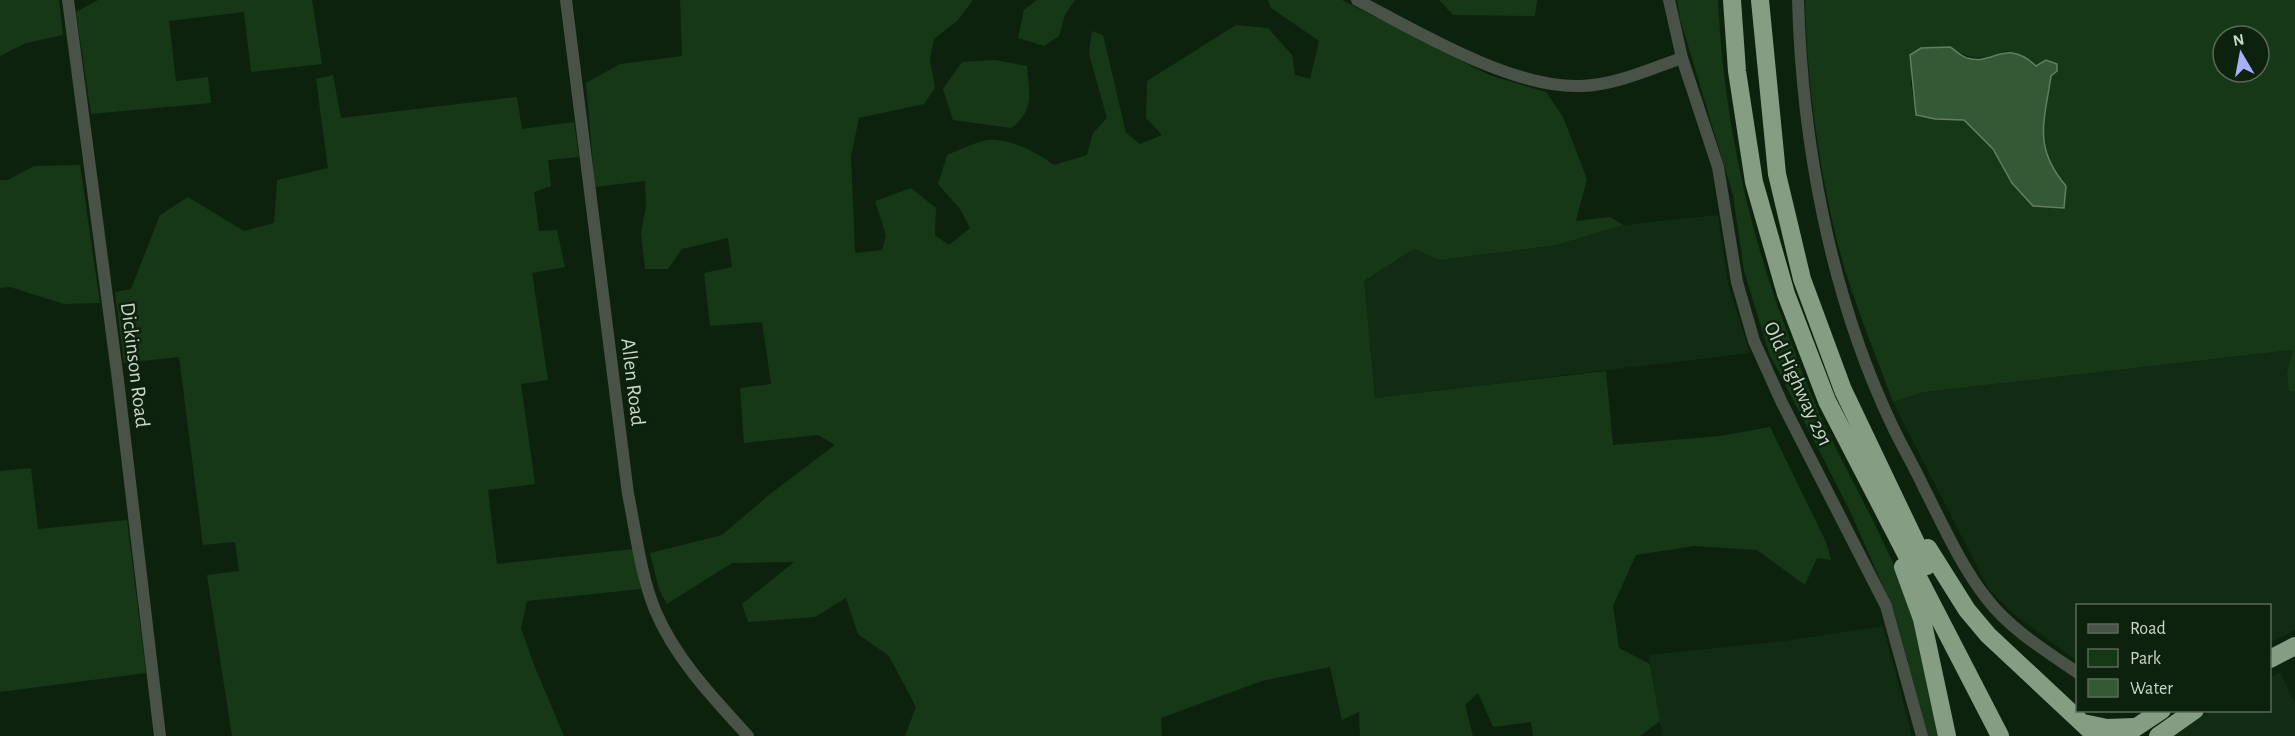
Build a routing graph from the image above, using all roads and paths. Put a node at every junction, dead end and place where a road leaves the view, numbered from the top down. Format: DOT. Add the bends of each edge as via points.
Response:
graph roads {
  1 [pos="68,0"];
  2 [pos="566,0"];
  3 [pos="1357,0"];
  4 [pos="1669,0"];
  5 [pos="1732,0"];
  6 [pos="1760,0"];
  7 [pos="1798,0"];
  8 [pos="1682,58"];
  9 [pos="1891,490"];
  10 [pos="1891,528"];
  11 [pos="2295,646"];
  12 [pos="2271,658"];
  13 [pos="2076,672"];
  14 [pos="2160,712"];
  15 [pos="2194,712"];
  16 [pos="2082,723"];
  17 [pos="2128,732"];
  18 [pos="160,736"];
  19 [pos="748,736"];
  20 [pos="1922,736"];
  21 [pos="1947,736"];
  22 [pos="2000,736"];
  23 [pos="2014,736"];
  24 [pos="2096,736"];
  25 [pos="2158,736"];
  1 -- 18 [label="street, Dickinson Road"];
  2 -- 19 [label="street, Allen Road" via="628,494 643,573 655,611 673,645 708,693"];
  3 -- 8 [label="street" via="1498,70 1544,84 1583,86 1614,81"];
  4 -- 8 [label="street, Old Highway 291"];
  5 -- 10 [label="highway" via="1737,71 1754,182 1786,294 1827,401"];
  6 -- 9 [label="highway" via="1778,174 1802,279 1843,390"];
  7 -- 13 [label="street" via="1802,79 1818,191 1850,314 1891,423 1986,598 2024,635"];
  8 -- 20 [label="street, Old Highway 291" via="1718,167 1737,282 1754,341 1886,606"];
  9 -- 16 [label="highway" via="1967,610 1988,635"];
  9 -- 23 [label="highway"];
  10 -- 21 [label="highway" via="1922,619"];
  10 -- 22 [label="highway"];
  11 -- 12 [label="highway"];
  14 -- 17 [label="highway"];
  15 -- 25 [label="highway"];
  16 -- 17 [label="highway"];
  16 -- 24 [label="highway"];
}
